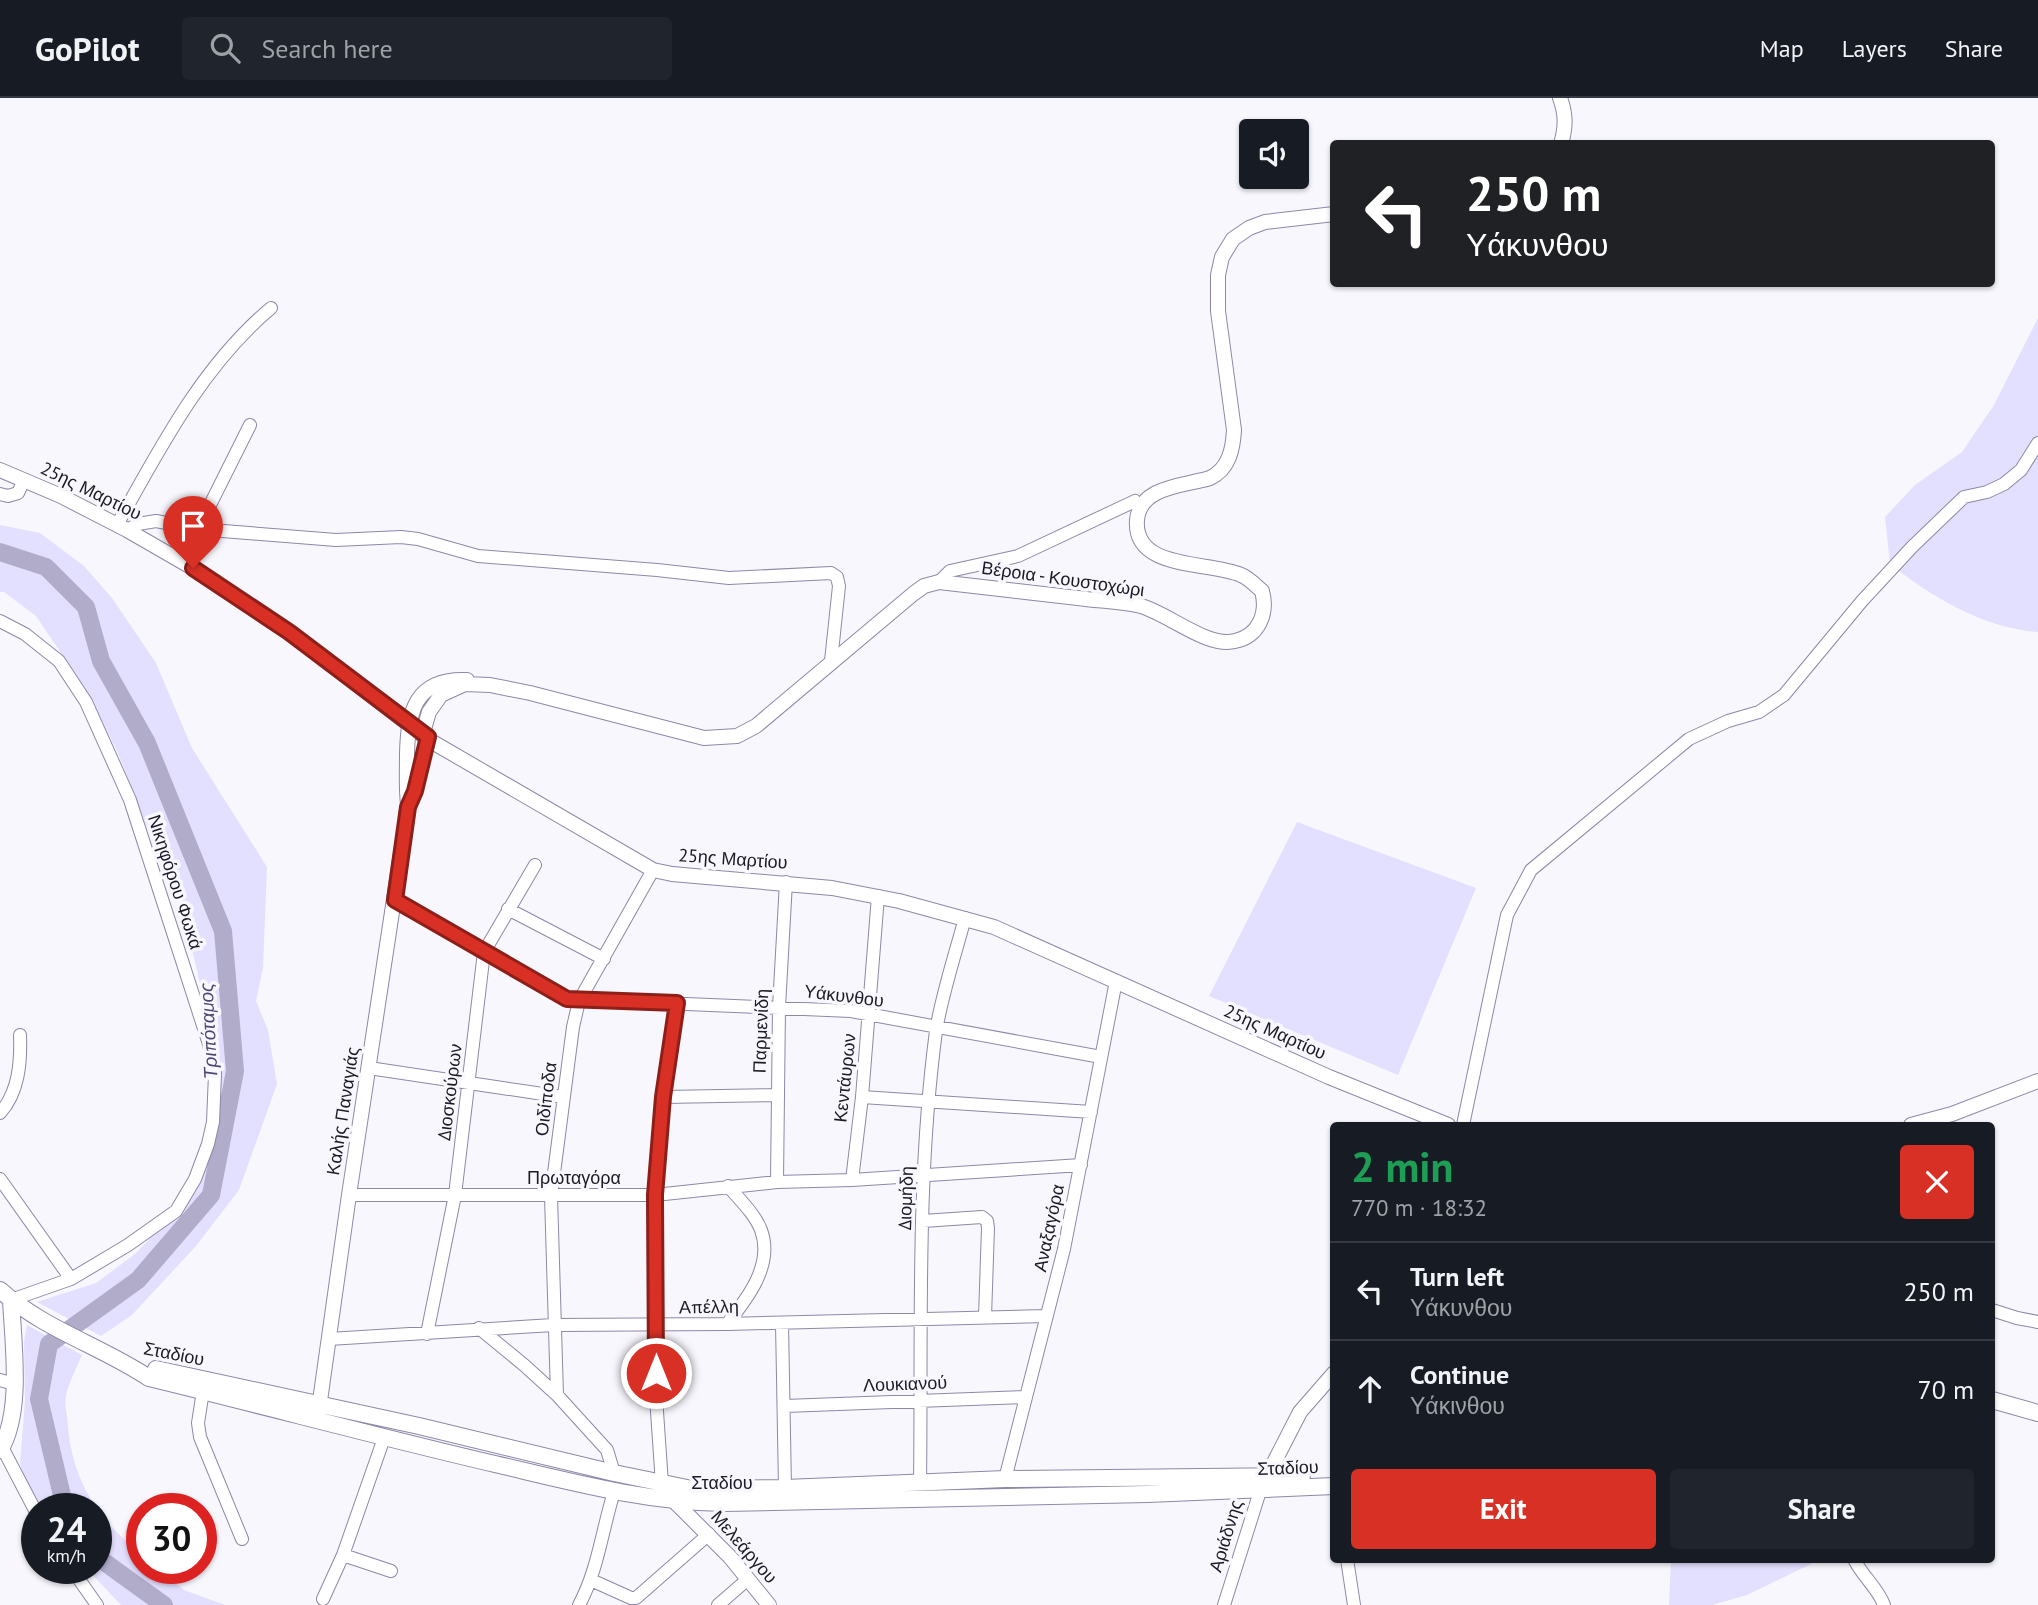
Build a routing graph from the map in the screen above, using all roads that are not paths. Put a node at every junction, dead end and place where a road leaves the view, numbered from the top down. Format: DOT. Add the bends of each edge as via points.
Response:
graph roads {
  1 [pos="1560,98"];
  2 [pos="1562,140"];
  3 [pos="1330,214"];
  4 [pos="271,309"];
  5 [pos="250,425"];
  6 [pos="2038,443"];
  7 [pos="0,470"];
  8 [pos="24,480"];
  9 [pos="0,494"];
  10 [pos="1140,507"];
  11 [pos="122,527"];
  12 [pos="198,529"];
  13 [pos="939,582"];
  14 [pos="0,621"];
  15 [pos="831,662"];
  16 [pos="478,684"];
  17 [pos="407,724"];
  18 [pos="428,737"];
  19 [pos="408,807"];
  20 [pos="535,865"];
  21 [pos="653,870"];
  22 [pos="786,882"];
  23 [pos="878,896"];
  24 [pos="395,900"];
  25 [pos="508,909"];
  26 [pos="965,918"];
  27 [pos="484,952"];
  28 [pos="604,959"];
  29 [pos="1115,981"];
  30 [pos="579,1001"];
  31 [pos="677,1003"];
  32 [pos="779,1007"];
  33 [pos="869,1015"];
  34 [pos="937,1028"];
  35 [pos="20,1035"];
  36 [pos="1101,1057"];
  37 [pos="369,1068"];
  38 [pos="2038,1081"];
  39 [pos="468,1083"];
  40 [pos="777,1095"];
  41 [pos="564,1097"];
  42 [pos="663,1097"];
  43 [pos="862,1097"];
  44 [pos="929,1102"];
  45 [pos="1091,1112"];
  46 [pos="0,1113"];
  47 [pos="1441,1122"];
  48 [pos="1464,1122"];
  49 [pos="1922,1122"];
  50 [pos="1081,1165"];
  51 [pos="924,1175"];
  52 [pos="0,1179"];
  53 [pos="852,1180"];
  54 [pos="777,1182"];
  55 [pos="728,1186"];
  56 [pos="349,1195"];
  57 [pos="455,1195"];
  58 [pos="655,1195"];
  59 [pos="551,1196"];
  60 [pos="923,1221"];
  61 [pos="71,1279"];
  62 [pos="6,1295"];
  63 [pos="1995,1311"];
  64 [pos="1047,1316"];
  65 [pos="985,1317"];
  66 [pos="919,1321"];
  67 [pos="2038,1321"];
  68 [pos="782,1323"];
  69 [pos="727,1324"];
  70 [pos="553,1325"];
  71 [pos="656,1325"];
  72 [pos="479,1328"];
  73 [pos="427,1334"];
  74 [pos="329,1339"];
  75 [pos="129,1365"];
  76 [pos="1330,1378"];
  77 [pos="7,1382"];
  78 [pos="203,1391"];
  79 [pos="557,1395"];
  80 [pos="1026,1397"];
  81 [pos="1995,1401"];
  82 [pos="921,1402"];
  83 [pos="785,1406"];
  84 [pos="318,1413"];
  85 [pos="2038,1413"];
  86 [pos="384,1438"];
  87 [pos="1,1448"];
  88 [pos="614,1473"];
  89 [pos="1330,1475"];
  90 [pos="1005,1479"];
  91 [pos="1264,1481"];
  92 [pos="920,1483"];
  93 [pos="662,1484"];
  94 [pos="1330,1486"];
  95 [pos="785,1488"];
  96 [pos="614,1492"];
  97 [pos="26,1493"];
  98 [pos="674,1502"];
  99 [pos="709,1534"];
  100 [pos="243,1539"];
  101 [pos="343,1555"];
  102 [pos="1347,1563"];
  103 [pos="1856,1563"];
  104 [pos="391,1571"];
  105 [pos="748,1579"];
  106 [pos="591,1580"];
  107 [pos="82,1584"];
  108 [pos="323,1599"];
  109 [pos="97,1605"];
  110 [pos="579,1605"];
  111 [pos="718,1605"];
  112 [pos="769,1605"];
  113 [pos="1224,1605"];
  114 [pos="1354,1605"];
  115 [pos="1884,1605"];
  1 -- 2 [label="street" via="1565,119"];
  3 -- 10 [label="street" via="1265,222 1241,233 1228,246 1219,265 1218,311 1233,447 1219,474 1156,492"];
  4 -- 11 [label="street" via="220,358 176,422"];
  5 -- 12 [label="street"];
  6 -- 48 [label="street" via="2021,470 2004,484 1964,497 1912,547 1784,695 1759,712 1689,739 1531,870 1507,915"];
  7 -- 8 [label="street, 25ης Μαρτίου"];
  8 -- 9 [label="street" via="18,493"];
  8 -- 11 [label="street, 25ης Μαρτίου"];
  10 -- 13 [label="street" via="1135,501 1018,556 950,571"];
  10 -- 13 [label="street, Βέροια - Κουστοχώρι" via="1137,534 1145,548 1170,559 1242,575 1262,592 1265,613 1252,632 1234,642 1220,641 1139,606"];
  11 -- 12 [label="street" via="156,521"];
  11 -- 17 [label="street, 25ης Μαρτίου" via="246,601"];
  12 -- 15 [label="street" via="336,540 401,537 478,556 729,578 831,573 839,586"];
  13 -- 15 [label="street" via="923,586"];
  14 -- 61 [label="street, Νικηφόρου Φωκά" via="59,661 86,702 130,800 153,866 215,1074 208,1143 195,1179 176,1211"];
  15 -- 16 [label="street" via="756,726 727,738 704,738"];
  16 -- 17 [label="street" via="440,682 414,705"];
  16 -- 18 [label="street" via="453,689 435,701 424,729"];
  17 -- 18 [label="street, 25ης Μαρτίου"];
  17 -- 19 [label="street, Καλής Παναγιάς"];
  18 -- 19 [label="street, Καλής Παναγιάς"];
  18 -- 21 [label="street, 25ης Μαρτίου"];
  19 -- 24 [label="street, Καλής Παναγιάς"];
  20 -- 25 [label="street, Διοσκούρων"];
  21 -- 22 [label="street, 25ης Μαρτίου"];
  21 -- 28 [label="street, Οιδίποδα"];
  22 -- 23 [label="street, 25ης Μαρτίου"];
  22 -- 32 [label="street, Παρμενίδη"];
  23 -- 26 [label="street, 25ης Μαρτίου"];
  23 -- 33 [label="street, Κεντάυρων"];
  24 -- 27 [label="street"];
  24 -- 37 [label="street, Καλής Παναγιάς"];
  25 -- 27 [label="street, Διοσκούρων"];
  25 -- 28 [label="street"];
  26 -- 29 [label="street, 25ης Μαρτίου"];
  26 -- 34 [label="street, Διομήδη"];
  27 -- 30 [label="street" via="567,999"];
  27 -- 39 [label="street, Διοσκούρων"];
  28 -- 30 [label="street, Οιδίποδα"];
  29 -- 36 [label="street, Αναξαγόρα"];
  29 -- 47 [label="street, 25ης Μαρτίου"];
  30 -- 31 [label="street, Υάκυνθου"];
  30 -- 41 [label="street, Οιδίποδα"];
  31 -- 32 [label="street, Υάκυνθου"];
  31 -- 42 [label="street"];
  32 -- 33 [label="street, Υάκυνθου"];
  32 -- 40 [label="street, Παρμενίδη"];
  33 -- 34 [label="street, Υάκυνθου"];
  33 -- 43 [label="street, Κεντάυρων"];
  34 -- 36 [label="street, Υάκυνθου"];
  34 -- 44 [label="street, Διομήδη"];
  35 -- 46 [label="street" via="18,1076"];
  36 -- 45 [label="street, Αναξαγόρα"];
  37 -- 39 [label="street"];
  37 -- 56 [label="street, Καλής Παναγιάς"];
  38 -- 49 [label="street"];
  39 -- 41 [label="street"];
  39 -- 57 [label="street, Διοσκούρων"];
  40 -- 42 [label="street"];
  40 -- 54 [label="street, Παρμενίδη"];
  41 -- 59 [label="street, Οιδίποδα"];
  42 -- 58 [label="street"];
  43 -- 44 [label="street"];
  43 -- 53 [label="street, Κεντάυρων"];
  44 -- 45 [label="street"];
  44 -- 51 [label="street, Διομήδη"];
  45 -- 50 [label="street, Αναξαγόρα"];
  50 -- 51 [label="street, Πρωταγόρα"];
  50 -- 64 [label="street, Αναξαγόρα"];
  51 -- 53 [label="street, Πρωταγόρα"];
  51 -- 60 [label="street, Διομήδη"];
  52 -- 61 [label="street"];
  53 -- 54 [label="street, Πρωταγόρα"];
  54 -- 55 [label="street, Πρωταγόρα"];
  55 -- 58 [label="street, Πρωταγόρα"];
  55 -- 69 [label="street" via="761,1229 764,1244 756,1283"];
  56 -- 57 [label="street, Πρωταγόρα"];
  56 -- 74 [label="street, Καλής Παναγιάς"];
  57 -- 59 [label="street, Πρωταγόρα"];
  57 -- 73 [label="street, Διοσκούρων"];
  58 -- 59 [label="street, Πρωταγόρα"];
  58 -- 71 [label="street"];
  59 -- 70 [label="street, Οιδίποδα"];
  60 -- 65 [label="street" via="982,1217 987,1221"];
  60 -- 66 [label="street, Διομήδη"];
  61 -- 62 [label="street, Νικηφόρου Φωκά"];
  62 -- 75 [label="main road, Σταδίου"];
  62 -- 77 [label="main road"];
  63 -- 67 [label="street"];
  64 -- 65 [label="street, Απέλλη"];
  64 -- 80 [label="street, Αναξαγόρα"];
  65 -- 66 [label="street, Απέλλη"];
  66 -- 68 [label="street, Απέλλη"];
  66 -- 82 [label="street, Διομήδη"];
  68 -- 69 [label="street, Απέλλη"];
  68 -- 83 [label="street"];
  69 -- 71 [label="street, Απέλλη"];
  70 -- 71 [label="street, Απέλλη"];
  70 -- 72 [label="street, Απέλλη"];
  70 -- 79 [label="street, Οιδίποδα"];
  71 -- 93 [label="street"];
  72 -- 73 [label="street, Απέλλη"];
  72 -- 79 [label="street"];
  73 -- 74 [label="street, Απέλλη"];
  74 -- 84 [label="street, Καλής Παναγιάς"];
  75 -- 78 [label="main road, Σταδίου" via="149,1378"];
  75 -- 84 [label="main road, Σταδίου"];
  76 -- 91 [label="street, Αριάδνης" via="1300,1412"];
  77 -- 87 [label="main road" via="12,1414"];
  78 -- 84 [label="main road, Σταδίου"];
  78 -- 100 [label="street" via="200,1437"];
  79 -- 88 [label="street" via="607,1450"];
  80 -- 82 [label="street, Λουκιανού"];
  80 -- 90 [label="street, Αναξαγόρα"];
  81 -- 85 [label="main road"];
  82 -- 83 [label="street, Λουκιανού"];
  82 -- 92 [label="street, Διομήδη"];
  83 -- 95 [label="street"];
  84 -- 86 [label="main road, Σταδίου"];
  84 -- 88 [label="main road, Σταδίου" via="419,1426"];
  86 -- 96 [label="main road, Σταδίου"];
  86 -- 101 [label="street"];
  87 -- 97 [label="street"];
  88 -- 93 [label="main road, Σταδίου"];
  89 -- 91 [label="main road, Σταδίου"];
  90 -- 91 [label="main road, Σταδίου"];
  90 -- 92 [label="main road, Σταδίου"];
  91 -- 94 [label="main road, Σταδίου"];
  91 -- 98 [label="main road, Σταδίου" via="1148,1494"];
  91 -- 113 [label="street, Αριάδνης"];
  92 -- 95 [label="main road, Σταδίου"];
  93 -- 95 [label="main road, Σταδίου" via="710,1490"];
  93 -- 98 [label="street, Μελεάργου"];
  96 -- 98 [label="main road, Σταδίου"];
  96 -- 106 [label="street"];
  98 -- 99 [label="street, Μελεάργου"];
  99 -- 105 [label="street, Μελεάργου"];
  99 -- 106 [label="street" via="636,1598"];
  101 -- 104 [label="street"];
  101 -- 108 [label="street"];
  102 -- 114 [label="street"];
  103 -- 115 [label="street"];
  105 -- 111 [label="street"];
  105 -- 112 [label="street, Μελεάργου"];
  106 -- 110 [label="street"];
  107 -- 109 [label="street"];
}
